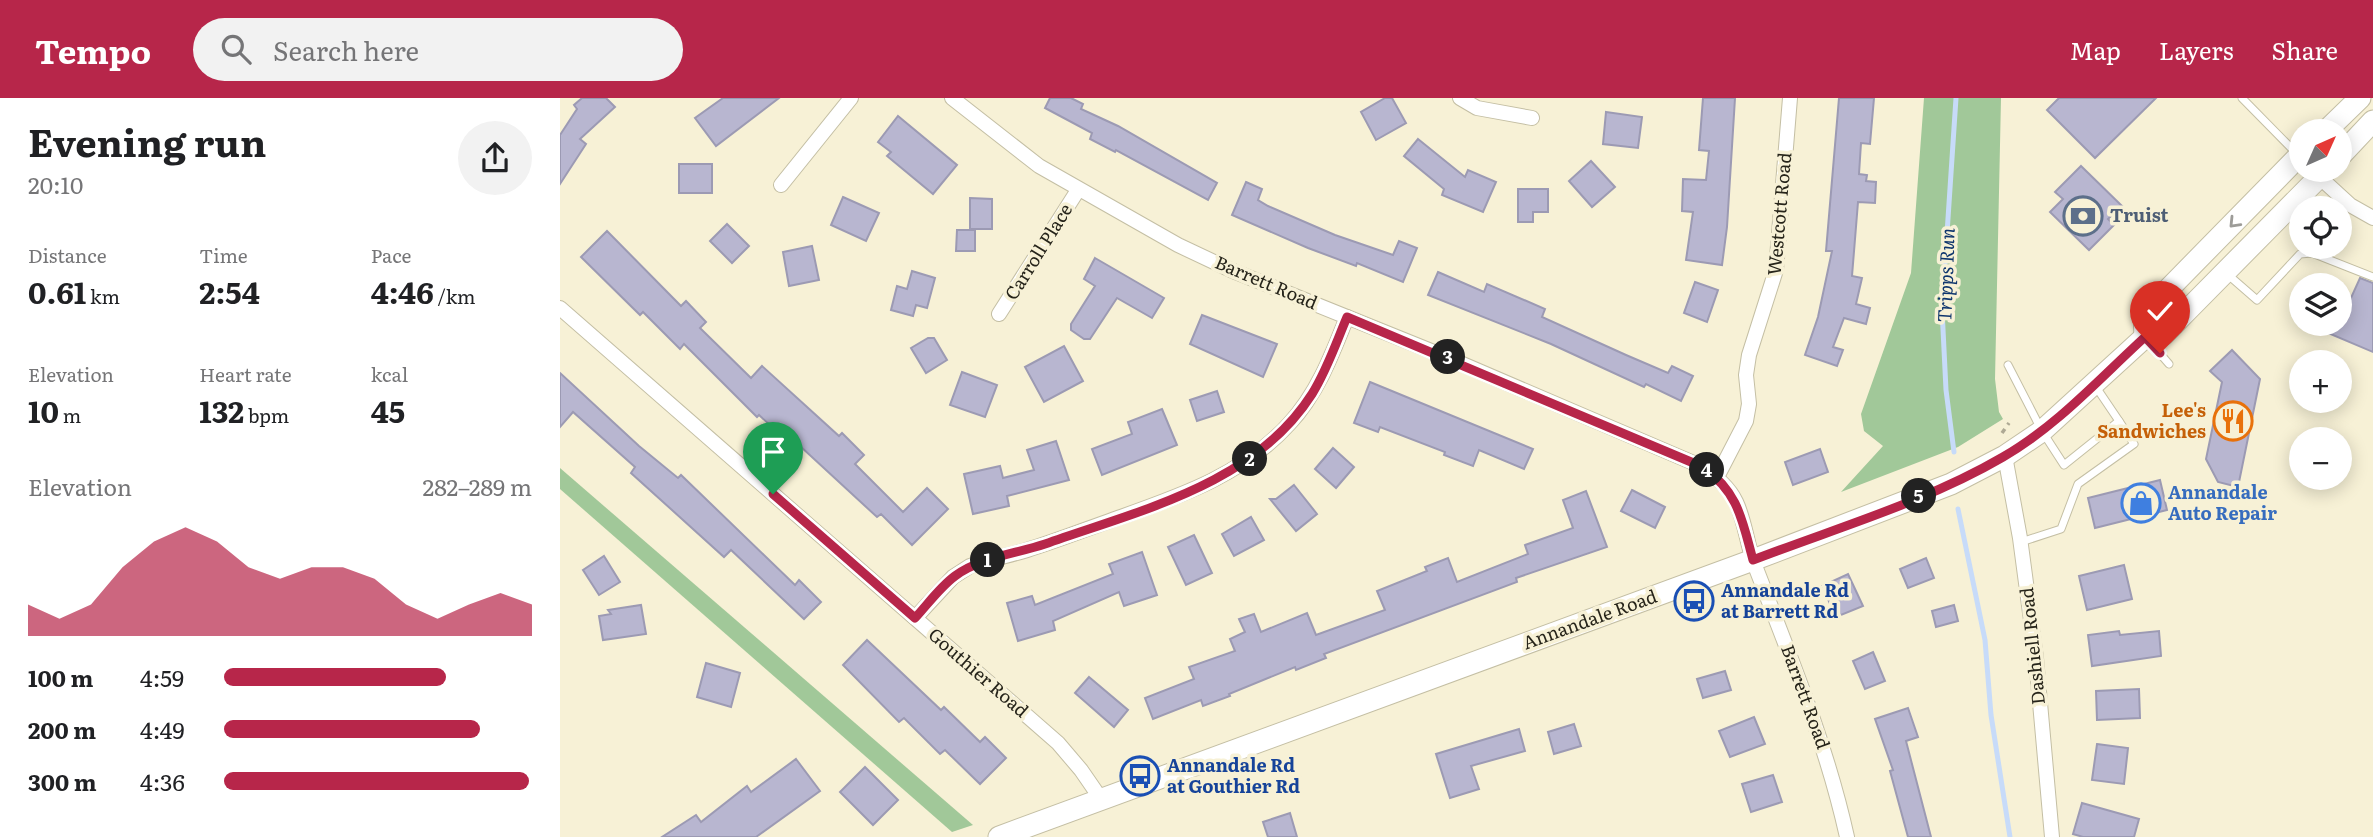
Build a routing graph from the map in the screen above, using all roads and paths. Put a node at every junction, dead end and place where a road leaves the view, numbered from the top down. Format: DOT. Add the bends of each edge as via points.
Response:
graph roads {
  1 [pos="851,98"];
  2 [pos="952,98"];
  3 [pos="1460,98"];
  4 [pos="1790,98"];
  5 [pos="2242,98"];
  6 [pos="2360,98"];
  7 [pos="1532,118"];
  8 [pos="2338,119"];
  9 [pos="2372,123"];
  10 [pos="2289,144"];
  11 [pos="2352,144"];
  12 [pos="2290,182"];
  13 [pos="2296,182"];
  14 [pos="2328,182"];
  15 [pos="781,185"];
  16 [pos="1078,190"];
  17 [pos="2373,218"];
  18 [pos="2225,272"];
  19 [pos="2373,277"];
  20 [pos="560,308"];
  21 [pos="999,314"];
  22 [pos="1347,317"];
  23 [pos="2145,337"];
  24 [pos="2169,364"];
  25 [pos="2008,365"];
  26 [pos="2094,384"];
  27 [pos="2119,421"];
  28 [pos="2042,431"];
  29 [pos="2005,456"];
  30 [pos="1717,477"];
  31 [pos="2021,542"];
  32 [pos="1753,560"];
  33 [pos="915,618"];
  34 [pos="1101,799"];
  35 [pos="999,837"];
  36 [pos="1847,837"];
  37 [pos="2052,837"];
  1 -- 15 [label="street"];
  2 -- 16 [label="street, Barrett Road" via="1039,166"];
  3 -- 7 [label="street" via="1477,108"];
  4 -- 30 [label="street, Westcott Road" via="1776,270 1749,355 1746,421"];
  5 -- 10 [label="lane"];
  6 -- 8 [label="main road"];
  9 -- 11 [label="main road"];
  12 -- 23 [label="main road, one-way" via="2144,314"];
  13 -- 18 [label="main road, Annandale Road"];
  14 -- 17 [label="street" via="2350,205"];
  16 -- 21 [label="street, Carroll Place"];
  16 -- 22 [label="street, Barrett Road" via="1222,265"];
  18 -- 19 [label="lane" via="2257,300 2301,254 2312,253"];
  18 -- 23 [label="main road, Annandale Road" via="2163,335"];
  20 -- 33 [label="street, Gouthier Road"];
  22 -- 30 [label="street, Barrett Road" via="1703,467"];
  22 -- 33 [label="street" via="1312,394 1290,423 1239,467 1132,513 970,566 953,577"];
  23 -- 24 [label="lane"];
  23 -- 26 [label="main road, Annandale Road"];
  25 -- 28 [label="lane"];
  26 -- 27 [label="lane"];
  26 -- 28 [label="main road, Annandale Road"];
  27 -- 28 [label="lane" via="2064,465"];
  27 -- 31 [label="lane" via="2134,444 2078,484 2060,530"];
  28 -- 29 [label="main road, Annandale Road"];
  29 -- 31 [label="street, Dashiell Road"];
  29 -- 32 [label="main road, Annandale Road" via="1951,484"];
  30 -- 32 [label="street" via="1737,503"];
  31 -- 37 [label="street, Dashiell Road"];
  32 -- 34 [label="main road, Annandale Road"];
  32 -- 36 [label="street, Barrett Road" via="1804,690 1835,783"];
  33 -- 34 [label="street, Gouthier Road" via="1058,743"];
  34 -- 35 [label="main road, Annandale Road"];
}
